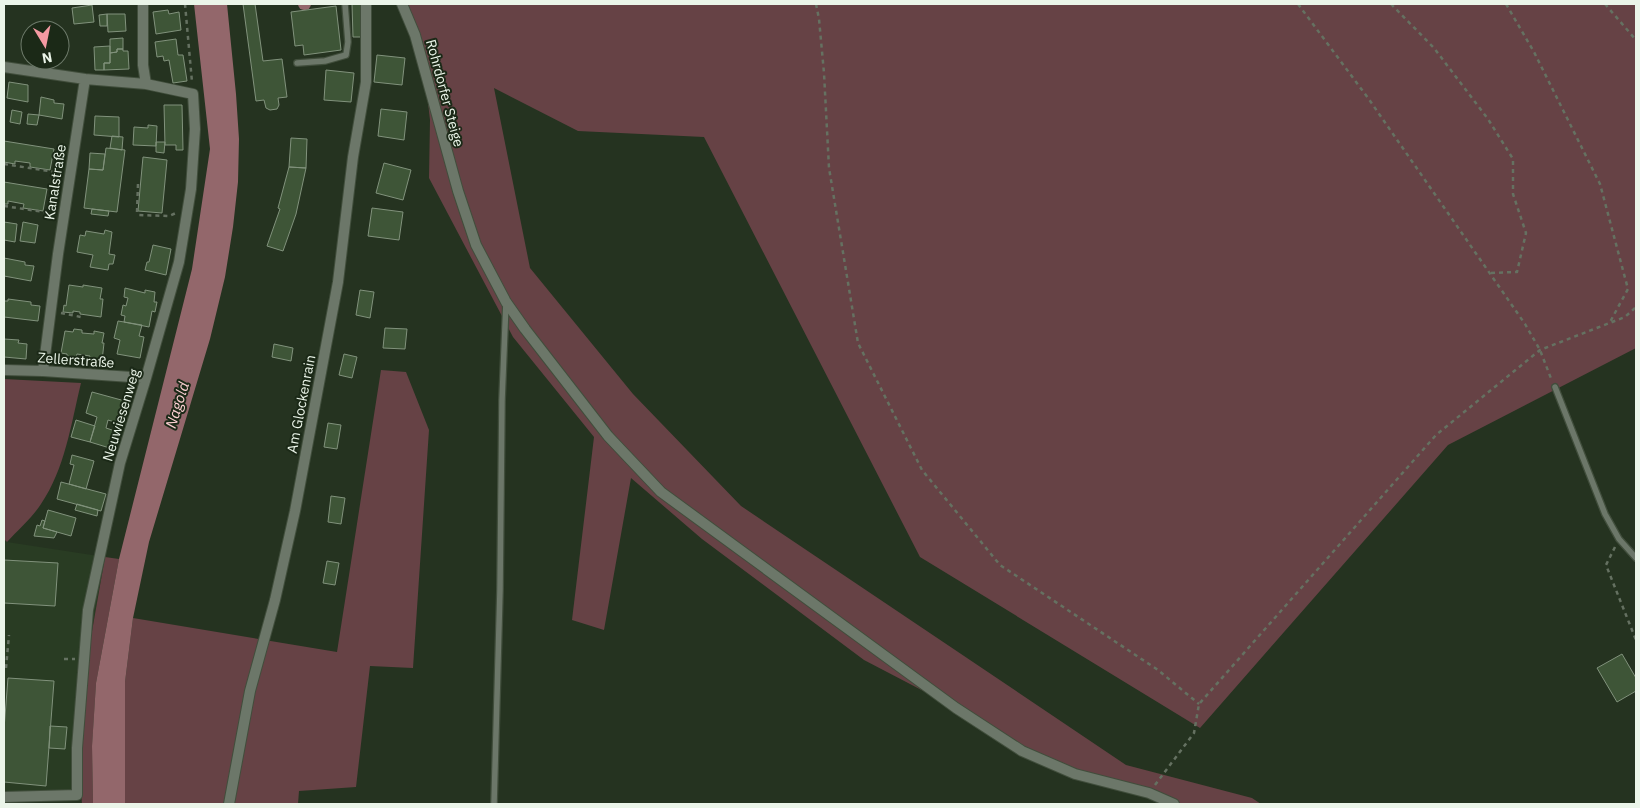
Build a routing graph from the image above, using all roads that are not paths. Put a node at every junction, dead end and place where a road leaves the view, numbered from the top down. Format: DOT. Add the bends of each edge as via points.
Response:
graph roads {
  1 [pos="143,4"];
  2 [pos="345,4"];
  3 [pos="366,4"];
  4 [pos="402,4"];
  5 [pos="297,63"];
  6 [pos="4,67"];
  7 [pos="84,79"];
  8 [pos="146,84"];
  9 [pos="506,302"];
  10 [pos="4,370"];
  11 [pos="43,371"];
  12 [pos="146,378"];
  13 [pos="1555,387"];
  14 [pos="1636,558"];
  15 [pos="4,797"];
  16 [pos="49,800"];
  17 [pos="229,804"];
  18 [pos="494,804"];
  19 [pos="1174,804"];
  1 -- 8 [label="street"];
  2 -- 5 [label="lane" via="346,55 325,61"];
  3 -- 17 [label="street, Am Glockenrain" via="366,82 338,282 295,511 276,600 250,691"];
  4 -- 9 [label="street, Rohrdorfer Steige" via="415,35 476,246"];
  6 -- 7 [label="street"];
  7 -- 8 [label="street"];
  7 -- 11 [label="street, Kanalstraße"];
  8 -- 12 [label="street, Neuwiesenweg" via="193,94 195,129 191,189 179,262"];
  9 -- 18 [label="lane"];
  9 -- 19 [label="street, Rohrdorfer Steige" via="608,436 661,492 956,708 1022,752 1075,774 1149,793"];
  10 -- 11 [label="street, Zellerstraße"];
  11 -- 12 [label="street, Zellerstraße"];
  12 -- 16 [label="street, Neuwiesenweg" via="120,463 88,610 77,748 77,797"];
  13 -- 14 [label="lane" via="1605,514 1620,540"];
  15 -- 16 [label="street"];
}
